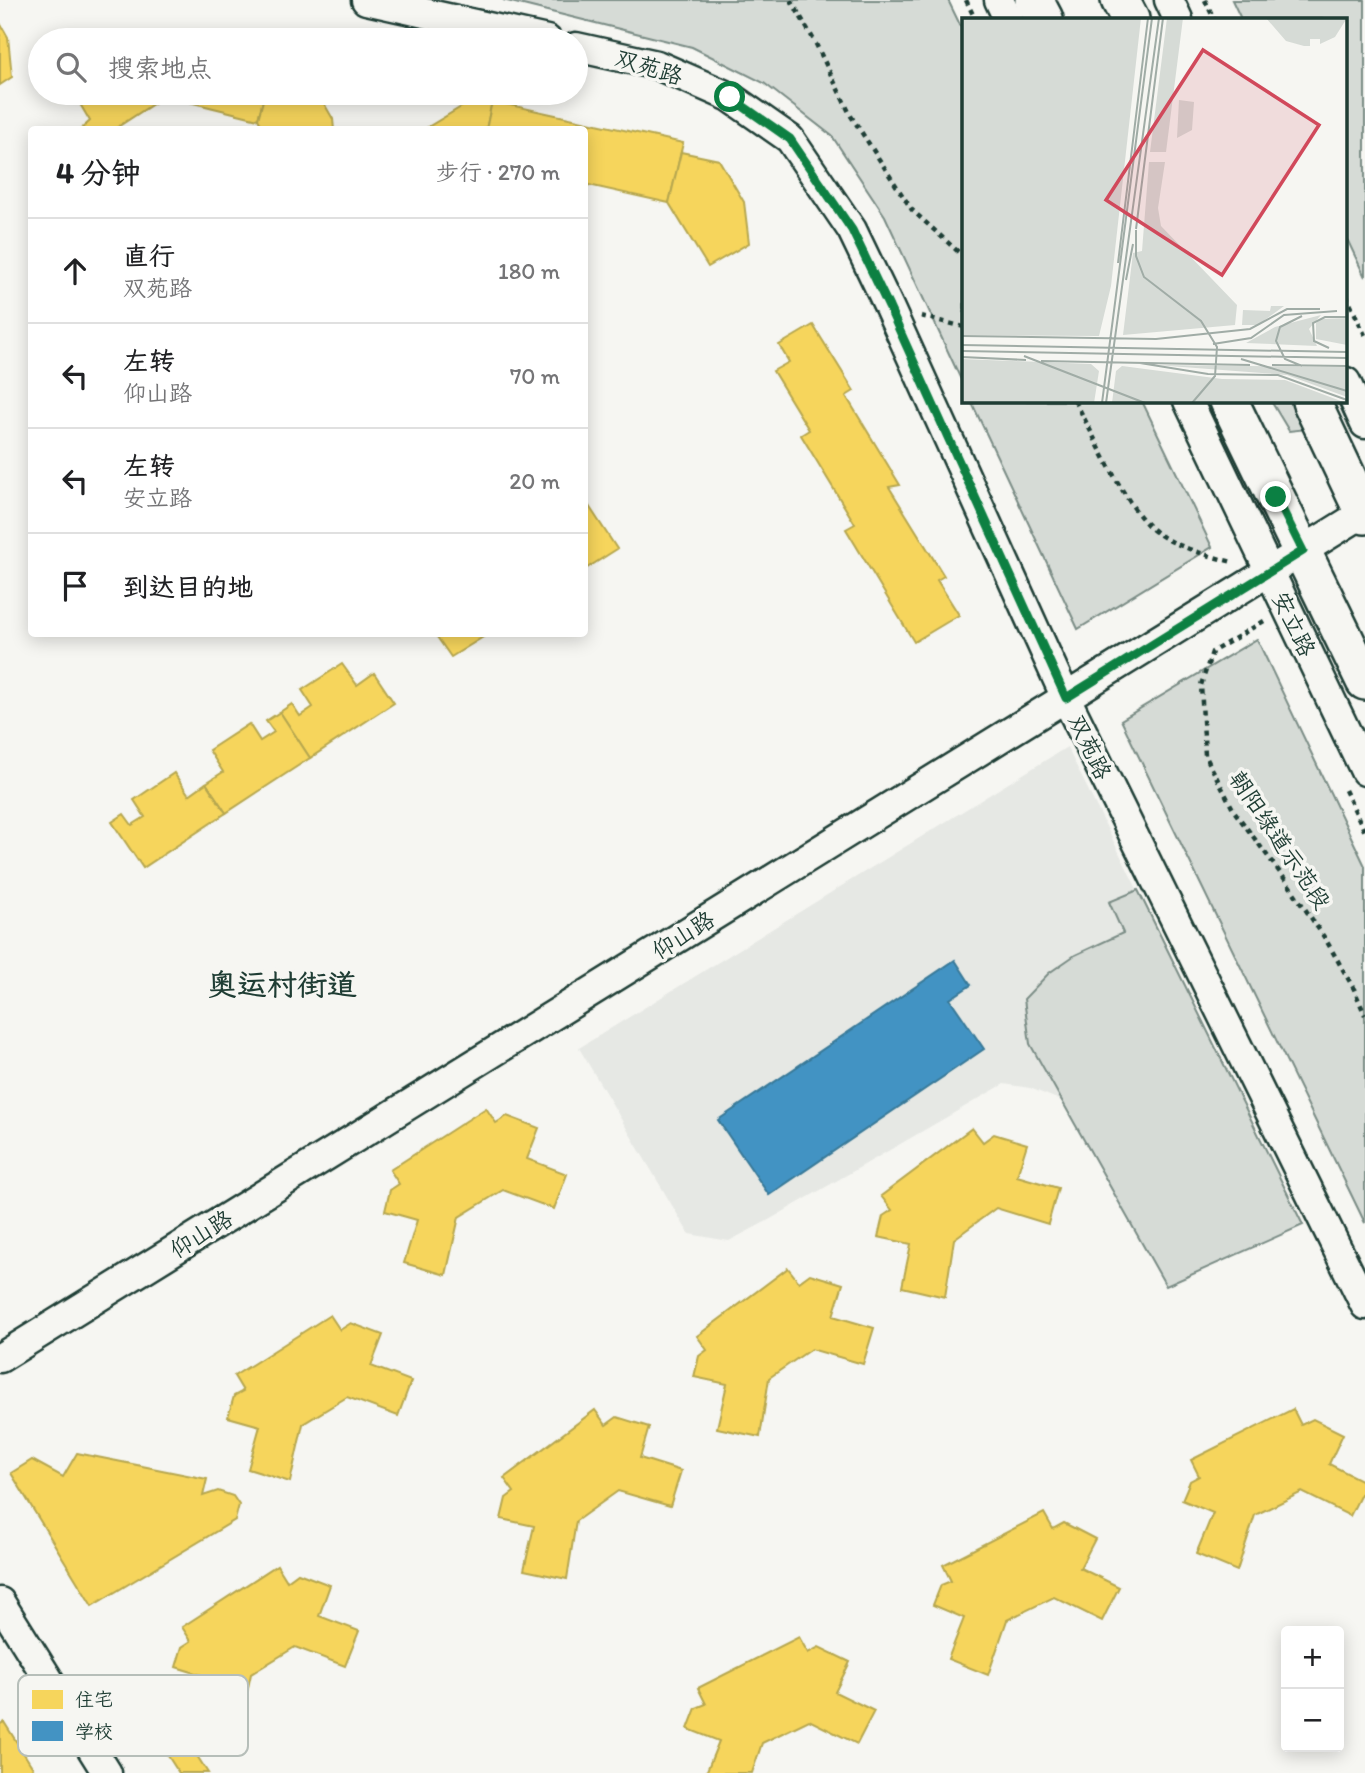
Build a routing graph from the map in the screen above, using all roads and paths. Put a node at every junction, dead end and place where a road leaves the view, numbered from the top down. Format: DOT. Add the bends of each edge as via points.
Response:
graph roads {
  1 [pos="366,0"];
  2 [pos="791,0"];
  3 [pos="966,0"];
  4 [pos="999,0"];
  5 [pos="1034,0"];
  6 [pos="1121,0"];
  7 [pos="1169,0"];
  8 [pos="1205,0"];
  9 [pos="975,18"];
  10 [pos="1008,18"];
  11 [pos="1043,18"];
  12 [pos="1130,18"];
  13 [pos="1178,18"];
  14 [pos="1214,18"];
  15 [pos="493,28"];
  16 [pos="588,50"];
  17 [pos="962,255"];
  18 [pos="1348,299"];
  19 [pos="889,307"];
  20 [pos="962,326"];
  21 [pos="1365,335"];
  22 [pos="1348,386"];
  23 [pos="1076,402"];
  24 [pos="1188,402"];
  25 [pos="1229,402"];
  26 [pos="1311,402"];
  27 [pos="1365,424"];
  28 [pos="1365,513"];
  29 [pos="1303,551"];
  30 [pos="1237,563"];
  31 [pos="1269,572"];
  32 [pos="1264,621"];
  33 [pos="1365,681"];
  34 [pos="1066,698"];
  35 [pos="1365,771"];
  36 [pos="1365,1015"];
  37 [pos="1365,1305"];
  38 [pos="0,1358"];
  39 [pos="0,1602"];
  40 [pos="46,1675"];
  41 [pos="96,1756"];
  42 [pos="107,1773"];
  1 -- 15 [label="street"];
  2 -- 17 [label="path" via="851,116 912,210"];
  3 -- 9 [label="path"];
  4 -- 10 [label="street"];
  5 -- 11 [label="main road"];
  6 -- 12 [label="main road"];
  7 -- 13 [label="street"];
  8 -- 14 [label="path"];
  16 -- 19 [label="street, 双苑路" via="657,65 730,97 790,139 852,230"];
  18 -- 21 [label="path"];
  19 -- 20 [label="path"];
  19 -- 34 [label="street, 双苑路"];
  22 -- 27 [label="street"];
  23 -- 30 [label="path" via="1133,507 1157,533 1208,556"];
  24 -- 31 [label="street, 安立路"];
  25 -- 29 [label="main road, 安立路"];
  26 -- 28 [label="main road"];
  28 -- 29 [label="street, 仰山路"];
  29 -- 31 [label="street, 仰山路"];
  29 -- 33 [label="main road, 安立路"];
  31 -- 34 [label="street, 仰山路"];
  31 -- 35 [label="street, 安立路"];
  32 -- 36 [label="path, 朝阳绿道示范段" via="1212,652 1201,685 1205,755 1234,811 1326,940"];
  34 -- 37 [label="street, 双苑路"];
  34 -- 38 [label="street, 仰山路"];
  39 -- 40 [label="street"];
  41 -- 42 [label="street"];
}
